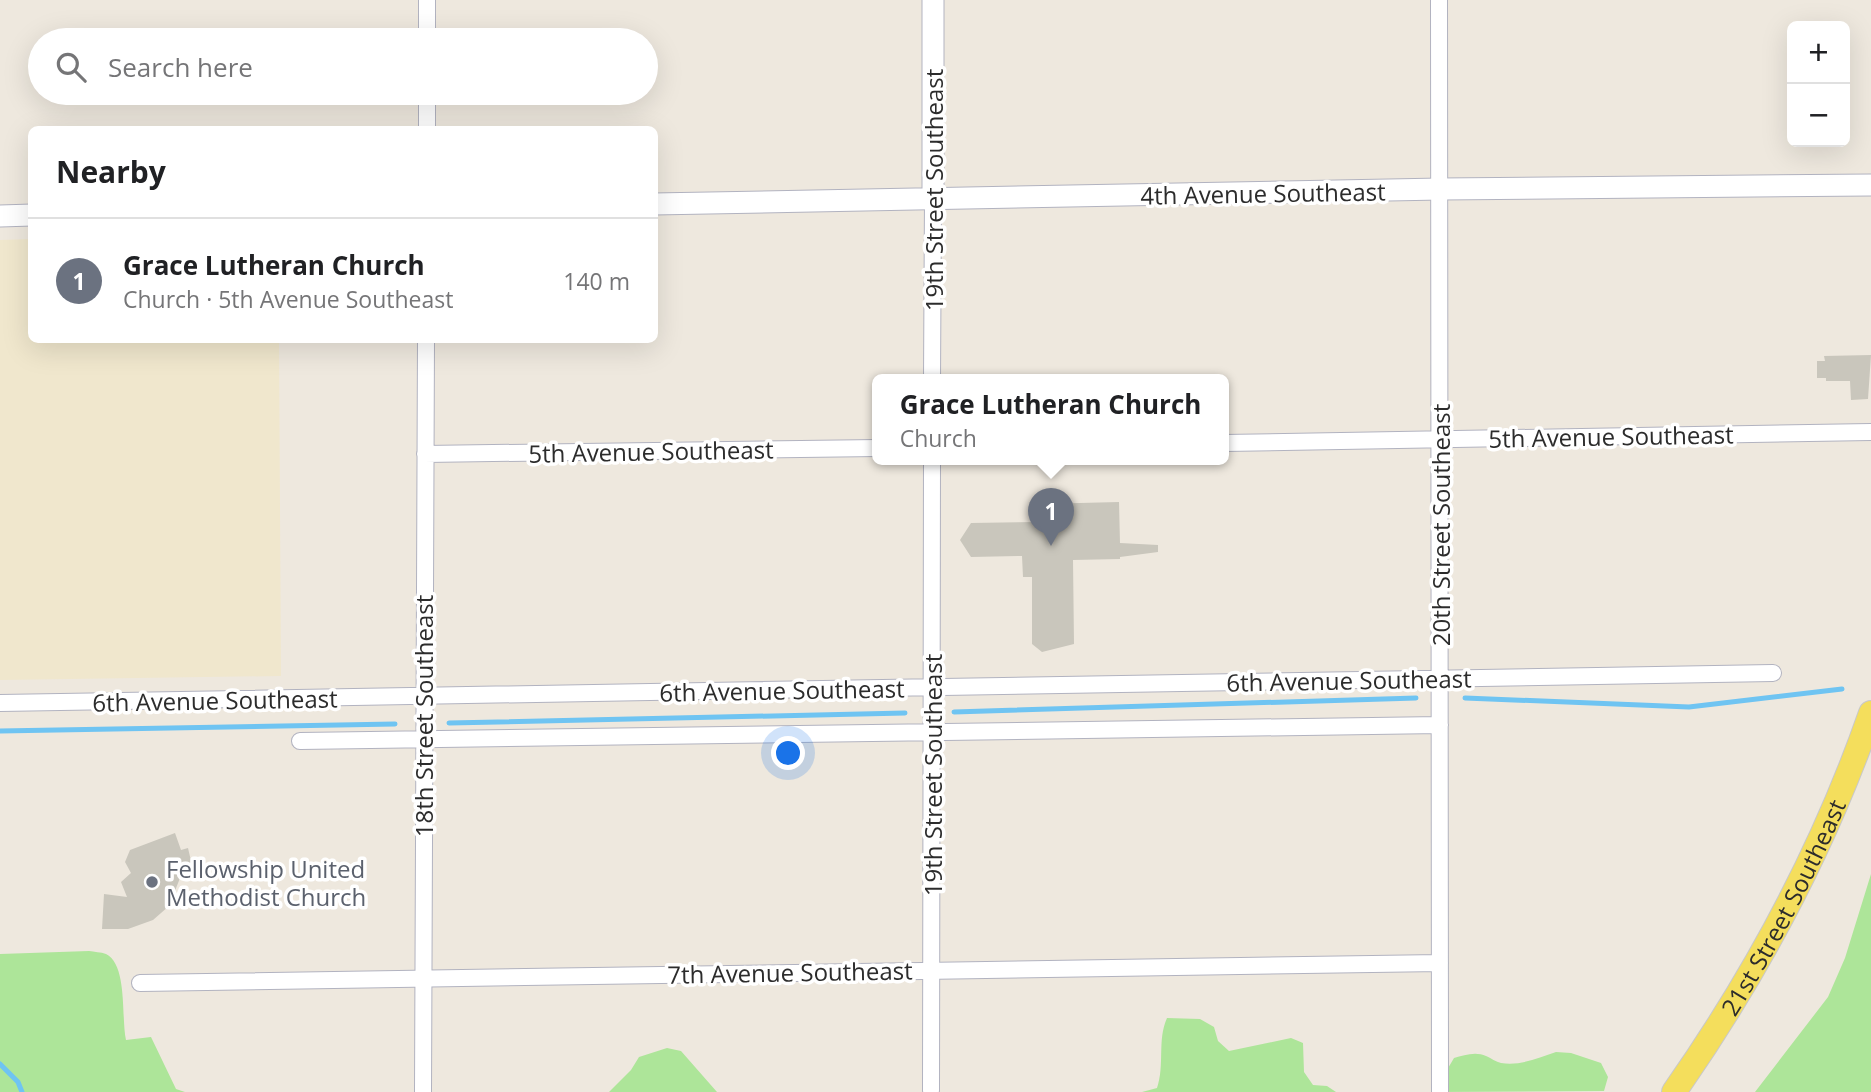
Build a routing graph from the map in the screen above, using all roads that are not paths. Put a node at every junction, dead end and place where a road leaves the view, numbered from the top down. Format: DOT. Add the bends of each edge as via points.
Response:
graph roads {
  1 [pos="427,0"];
  2 [pos="933,0"];
  3 [pos="1439,0"];
  4 [pos="427,28"];
  5 [pos="427,105"];
  6 [pos="427,126"];
  7 [pos="1871,185"];
  8 [pos="1441,189"];
  9 [pos="933,199"];
  10 [pos="658,204"];
  11 [pos="28,215"];
  12 [pos="0,216"];
  13 [pos="426,343"];
  14 [pos="932,374"];
  15 [pos="1871,432"];
  16 [pos="1440,439"];
  17 [pos="1229,443"];
  18 [pos="872,448"];
  19 [pos="425,454"];
  20 [pos="932,465"];
  21 [pos="1773,674"];
  22 [pos="1440,678"];
  23 [pos="932,687"];
  24 [pos="423,697"];
  25 [pos="0,703"];
  26 [pos="1871,713"];
  27 [pos="1440,725"];
  28 [pos="932,733"];
  29 [pos="423,740"];
  30 [pos="300,741"];
  31 [pos="1440,963"];
  32 [pos="932,970"];
  33 [pos="423,978"];
  34 [pos="140,983"];
  35 [pos="931,1090"];
  36 [pos="423,1092"];
  37 [pos="1440,1092"];
  38 [pos="1675,1092"];
  1 -- 4 [label="street"];
  2 -- 9 [label="street, 19th Street Southeast"];
  3 -- 8 [label="street, 20th Street Southeast"];
  5 -- 6 [label="street"];
  7 -- 8 [label="street, 4th Avenue Southeast"];
  8 -- 9 [label="street, 4th Avenue Southeast"];
  8 -- 16 [label="street, 20th Street Southeast"];
  9 -- 10 [label="street, 4th Avenue Southeast"];
  9 -- 14 [label="street, 19th Street Southeast"];
  11 -- 12 [label="street"];
  13 -- 19 [label="street, 18th Street Southeast"];
  15 -- 16 [label="street, 5th Avenue Southeast"];
  16 -- 17 [label="street, 5th Avenue Southeast"];
  16 -- 22 [label="street, 20th Street Southeast"];
  18 -- 19 [label="street, 5th Avenue Southeast"];
  19 -- 24 [label="street, 18th Street Southeast"];
  20 -- 23 [label="street, 19th Street Southeast"];
  21 -- 22 [label="street, 6th Avenue Southeast"];
  22 -- 23 [label="street, 6th Avenue Southeast"];
  22 -- 27 [label="street, 20th Street Southeast"];
  23 -- 24 [label="street, 6th Avenue Southeast"];
  23 -- 28 [label="street, 19th Street Southeast"];
  24 -- 25 [label="street, 6th Avenue Southeast"];
  24 -- 29 [label="street, 18th Street Southeast"];
  26 -- 38 [label="main road, 21st Street Southeast" via="1790,902"];
  27 -- 28 [label="street, 6th Avenue Southeast"];
  27 -- 31 [label="street, 20th Street Southeast"];
  28 -- 29 [label="street, 6th Avenue Southeast"];
  28 -- 32 [label="street, 19th Street Southeast"];
  29 -- 30 [label="street, 6th Avenue Southeast"];
  29 -- 33 [label="street, 18th Street Southeast"];
  31 -- 32 [label="street, 7th Avenue Southeast"];
  31 -- 37 [label="street, 20th Street Southeast"];
  32 -- 33 [label="street, 7th Avenue Southeast"];
  32 -- 35 [label="street, 19th Street Southeast"];
  33 -- 34 [label="street, 7th Avenue Southeast"];
  33 -- 36 [label="street, 18th Street Southeast"];
}
